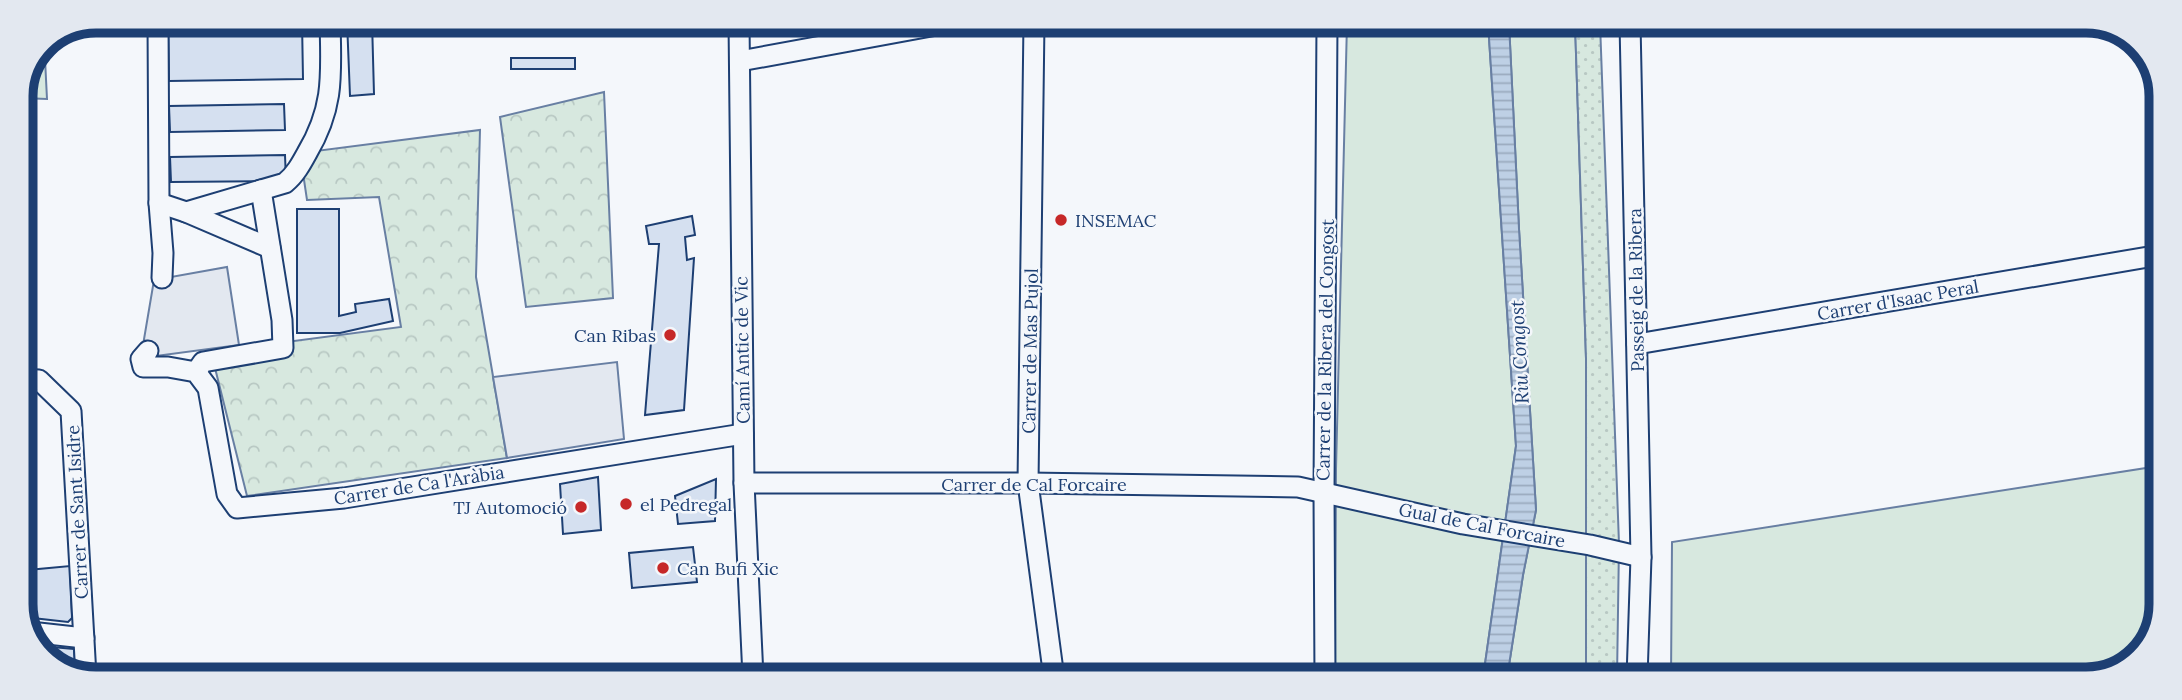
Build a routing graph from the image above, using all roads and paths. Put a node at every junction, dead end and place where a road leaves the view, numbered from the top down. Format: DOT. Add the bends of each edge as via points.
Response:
graph roads {
  1 [pos="158,33"];
  2 [pos="330,33"];
  3 [pos="739,33"];
  4 [pos="893,33"];
  5 [pos="1034,33"];
  6 [pos="1327,33"];
  7 [pos="1630,33"];
  8 [pos="740,61"];
  9 [pos="261,190"];
  10 [pos="159,203"];
  11 [pos="187,212"];
  12 [pos="270,248"];
  13 [pos="2149,257"];
  14 [pos="162,278"];
  15 [pos="1637,344"];
  16 [pos="144,355"];
  17 [pos="196,372"];
  18 [pos="33,380"];
  19 [pos="743,434"];
  20 [pos="1028,483"];
  21 [pos="744,484"];
  22 [pos="1333,494"];
  23 [pos="1641,557"];
  24 [pos="41,633"];
  25 [pos="84,638"];
  26 [pos="85,666"];
  27 [pos="753,667"];
  28 [pos="1053,667"];
  29 [pos="1325,667"];
  30 [pos="1637,667"];
  1 -- 10 [label="street"];
  2 -- 9 [label="street" via="331,89 320,131 294,176"];
  3 -- 8 [label="street, Camí Antic de Vic"];
  4 -- 8 [label="street"];
  5 -- 20 [label="street, Carrer de Mas Pujol"];
  6 -- 22 [label="street, Carrer de la Ribera del Congost"];
  7 -- 15 [label="street, Passeig de la Ribera"];
  8 -- 19 [label="street, Camí Antic de Vic"];
  9 -- 11 [label="street"];
  9 -- 12 [label="street"];
  10 -- 11 [label="street"];
  10 -- 14 [label="street"];
  11 -- 12 [label="street"];
  12 -- 17 [label="street" via="283,348 203,362"];
  13 -- 15 [label="street, Carrer d'Isaac Peral"];
  15 -- 23 [label="street, Passeig de la Ribera"];
  16 -- 17 [label="street" via="143,367"];
  17 -- 19 [label="street, Carrer de Ca l'Aràbia" via="208,388 227,494 237,508 344,498"];
  18 -- 25 [label="street, Carrer de Sant Isidre" via="39,380 71,411"];
  19 -- 21 [label="street, Camí Antic de Vic"];
  20 -- 21 [label="street, Carrer de Cal Forcaire"];
  20 -- 22 [label="street, Carrer de Cal Forcaire" via="1298,487"];
  20 -- 28 [label="street, Carrer de Mas Pujol"];
  21 -- 27 [label="street, Camí Antic de Vic"];
  22 -- 23 [label="street, Gual de Cal Forcaire"];
  22 -- 29 [label="street, Carrer de la Ribera del Congost"];
  23 -- 30 [label="street, Passeig de la Ribera"];
  24 -- 25 [label="street"];
  25 -- 26 [label="street, Carrer de Sant Isidre"];
}
